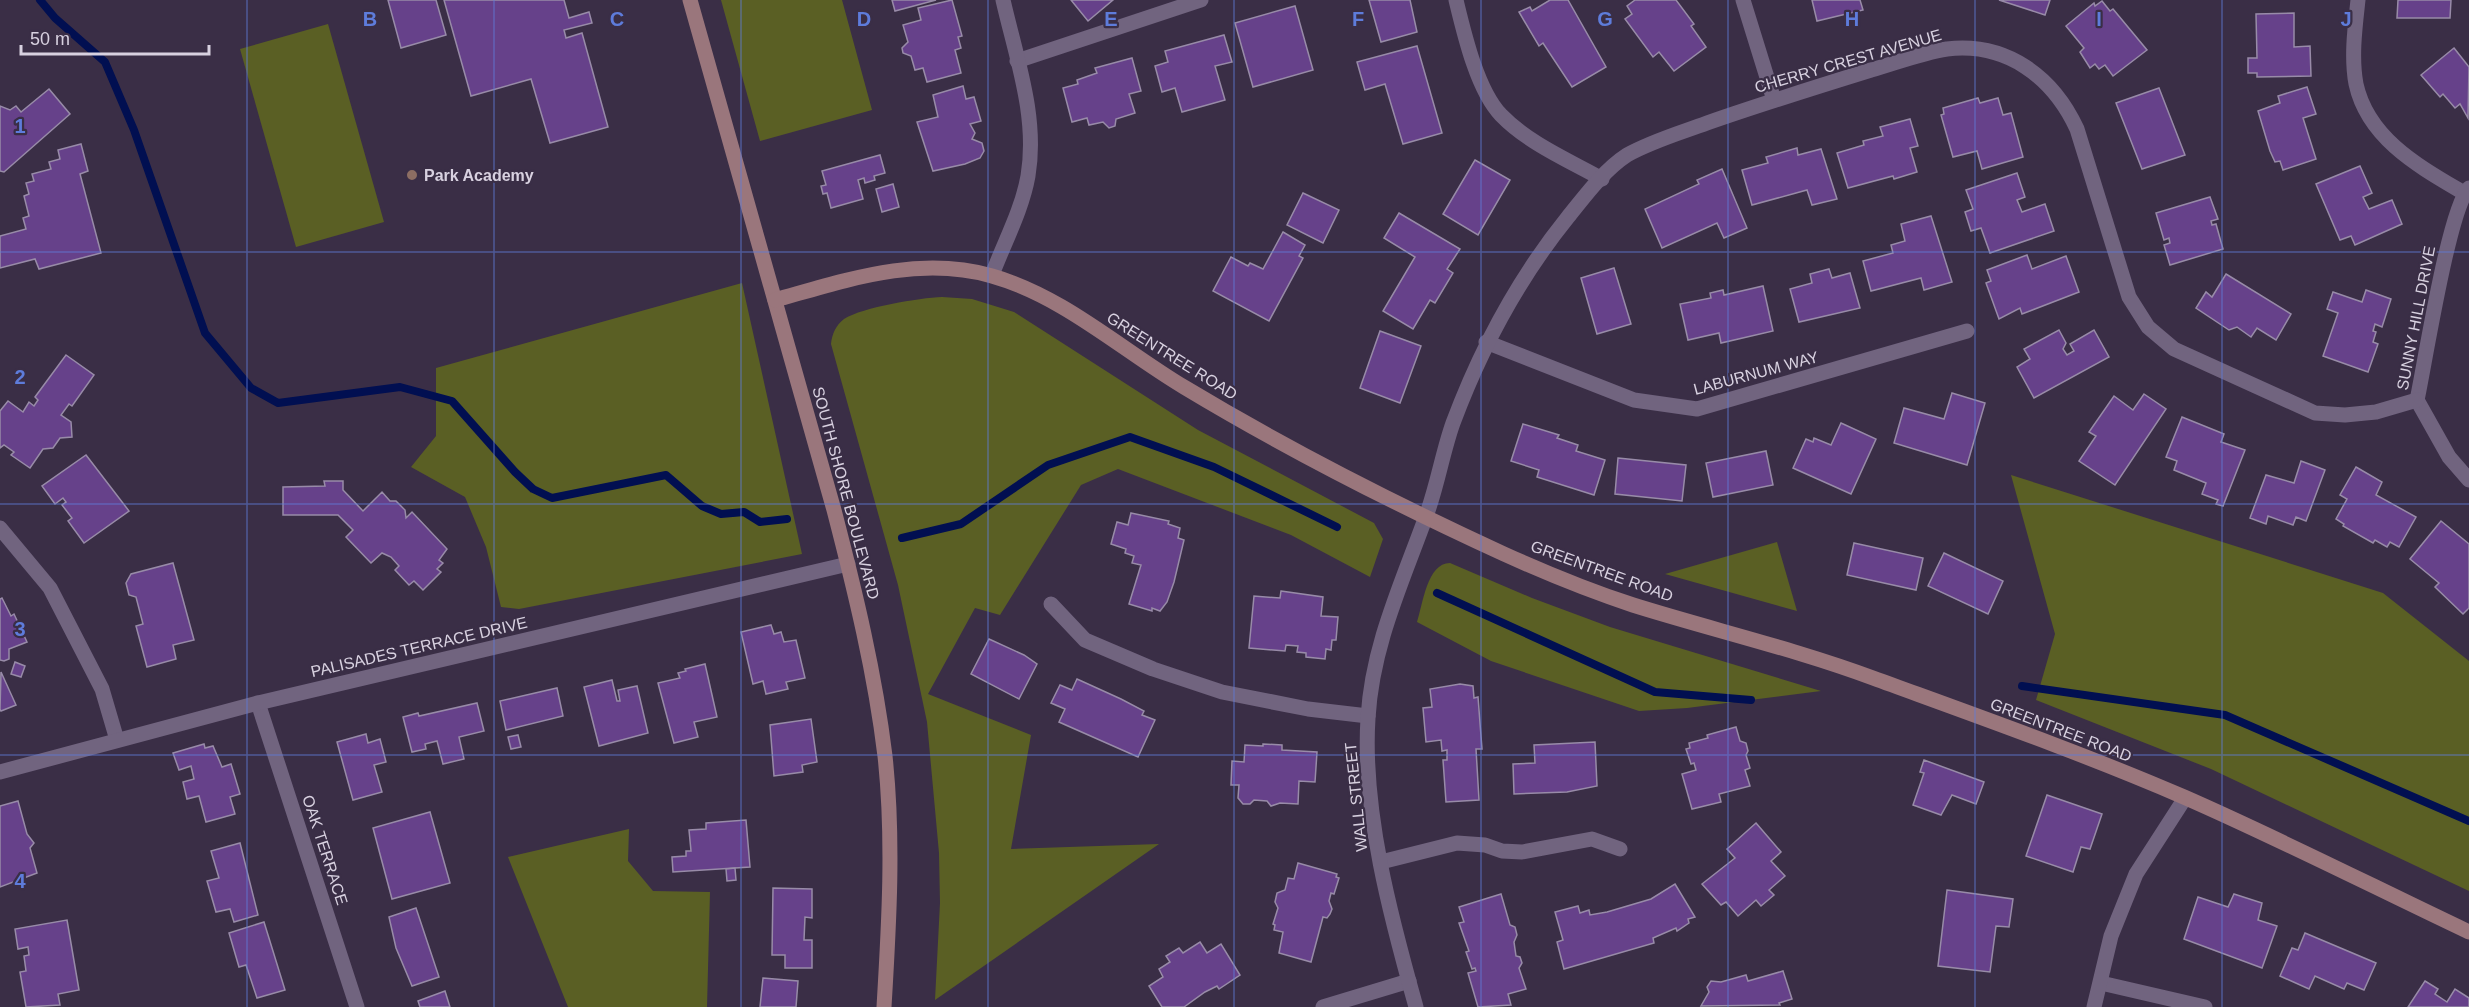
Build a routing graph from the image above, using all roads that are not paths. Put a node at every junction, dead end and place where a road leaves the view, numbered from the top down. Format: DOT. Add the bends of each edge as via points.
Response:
graph roads {
  1 [pos="690,0"];
  2 [pos="1003,0"];
  3 [pos="1201,0"];
  4 [pos="1456,0"];
  5 [pos="1743,0"];
  6 [pos="2358,0"];
  7 [pos="1017,61"];
  8 [pos="1774,100"];
  9 [pos="1602,179"];
  10 [pos="2466,191"];
  11 [pos="992,275"];
  12 [pos="775,300"];
  13 [pos="1968,331"];
  14 [pos="1486,342"];
  15 [pos="2417,400"];
  16 [pos="2469,480"];
  17 [pos="1426,517"];
  18 [pos="0,528"];
  19 [pos="848,564"];
  20 [pos="1051,604"];
  21 [pos="258,704"];
  22 [pos="1368,716"];
  23 [pos="117,740"];
  24 [pos="0,772"];
  25 [pos="2185,798"];
  26 [pos="1620,849"];
  27 [pos="1381,862"];
  28 [pos="2469,932"];
  29 [pos="1409,981"];
  30 [pos="2101,983"];
  31 [pos="357,1007"];
  32 [pos="884,1007"];
  33 [pos="1323,1007"];
  34 [pos="1416,1007"];
  35 [pos="2094,1007"];
  36 [pos="2205,1007"];
  1 -- 12 [label="street, SOUTH SHORE BOULEVARD"];
  2 -- 7 [label="street"];
  3 -- 7 [label="street"];
  4 -- 9 [label="street" via="1484,87 1501,115 1550,152"];
  5 -- 8 [label="street"];
  6 -- 10 [label="street" via="2354,59 2361,99 2397,151"];
  7 -- 11 [label="street" via="1031,124 1031,154 1023,198"];
  8 -- 9 [label="street, CHERRY CREST AVENUE" via="1651,143 1624,157"];
  8 -- 15 [label="street, CHERRY CREST AVENUE" via="1943,50 1980,49 2012,59 2044,80 2068,110 2129,297 2148,327 2174,349 2314,413 2376,412"];
  9 -- 14 [label="street, CHERRY CREST AVENUE" via="1555,233"];
  10 -- 15 [label="street, SUNNY HILL DRIVE" via="2454,222"];
  11 -- 12 [label="street, GREENTREE ROAD" via="950,267 910,267"];
  11 -- 17 [label="street, GREENTREE ROAD" via="1048,299 1219,408"];
  12 -- 19 [label="street, SOUTH SHORE BOULEVARD"];
  13 -- 14 [label="street, LABURNUM WAY" via="1697,409 1634,400"];
  14 -- 17 [label="street, CHERRY CREST AVENUE" via="1452,425"];
  15 -- 16 [label="street, SUNNY HILL DRIVE" via="2449,457"];
  17 -- 22 [label="street, WALL STREET" via="1383,632"];
  17 -- 25 [label="street, GREENTREE ROAD" via="1512,558 1629,604 1868,676"];
  18 -- 23 [label="street" via="50,588 102,689"];
  19 -- 21 [label="street, PALISADES TERRACE DRIVE"];
  19 -- 32 [label="street, SOUTH SHORE BOULEVARD" via="885,758 890,883"];
  20 -- 22 [label="street" via="1085,640 1153,669 1222,692"];
  21 -- 23 [label="street, PALISADES TERRACE DRIVE"];
  21 -- 31 [label="street, OAK TERRACE"];
  22 -- 27 [label="street, WALL STREET" via="1370,790"];
  23 -- 24 [label="street, PALISADES TERRACE DRIVE"];
  25 -- 28 [label="street, GREENTREE ROAD"];
  25 -- 30 [label="street" via="2136,874 2111,936"];
  26 -- 27 [label="street" via="1592,840 1522,852 1457,843"];
  27 -- 29 [label="street, WALL STREET"];
  29 -- 33 [label="street"];
  29 -- 34 [label="street, WALL STREET"];
  30 -- 35 [label="street"];
  30 -- 36 [label="street"];
}
